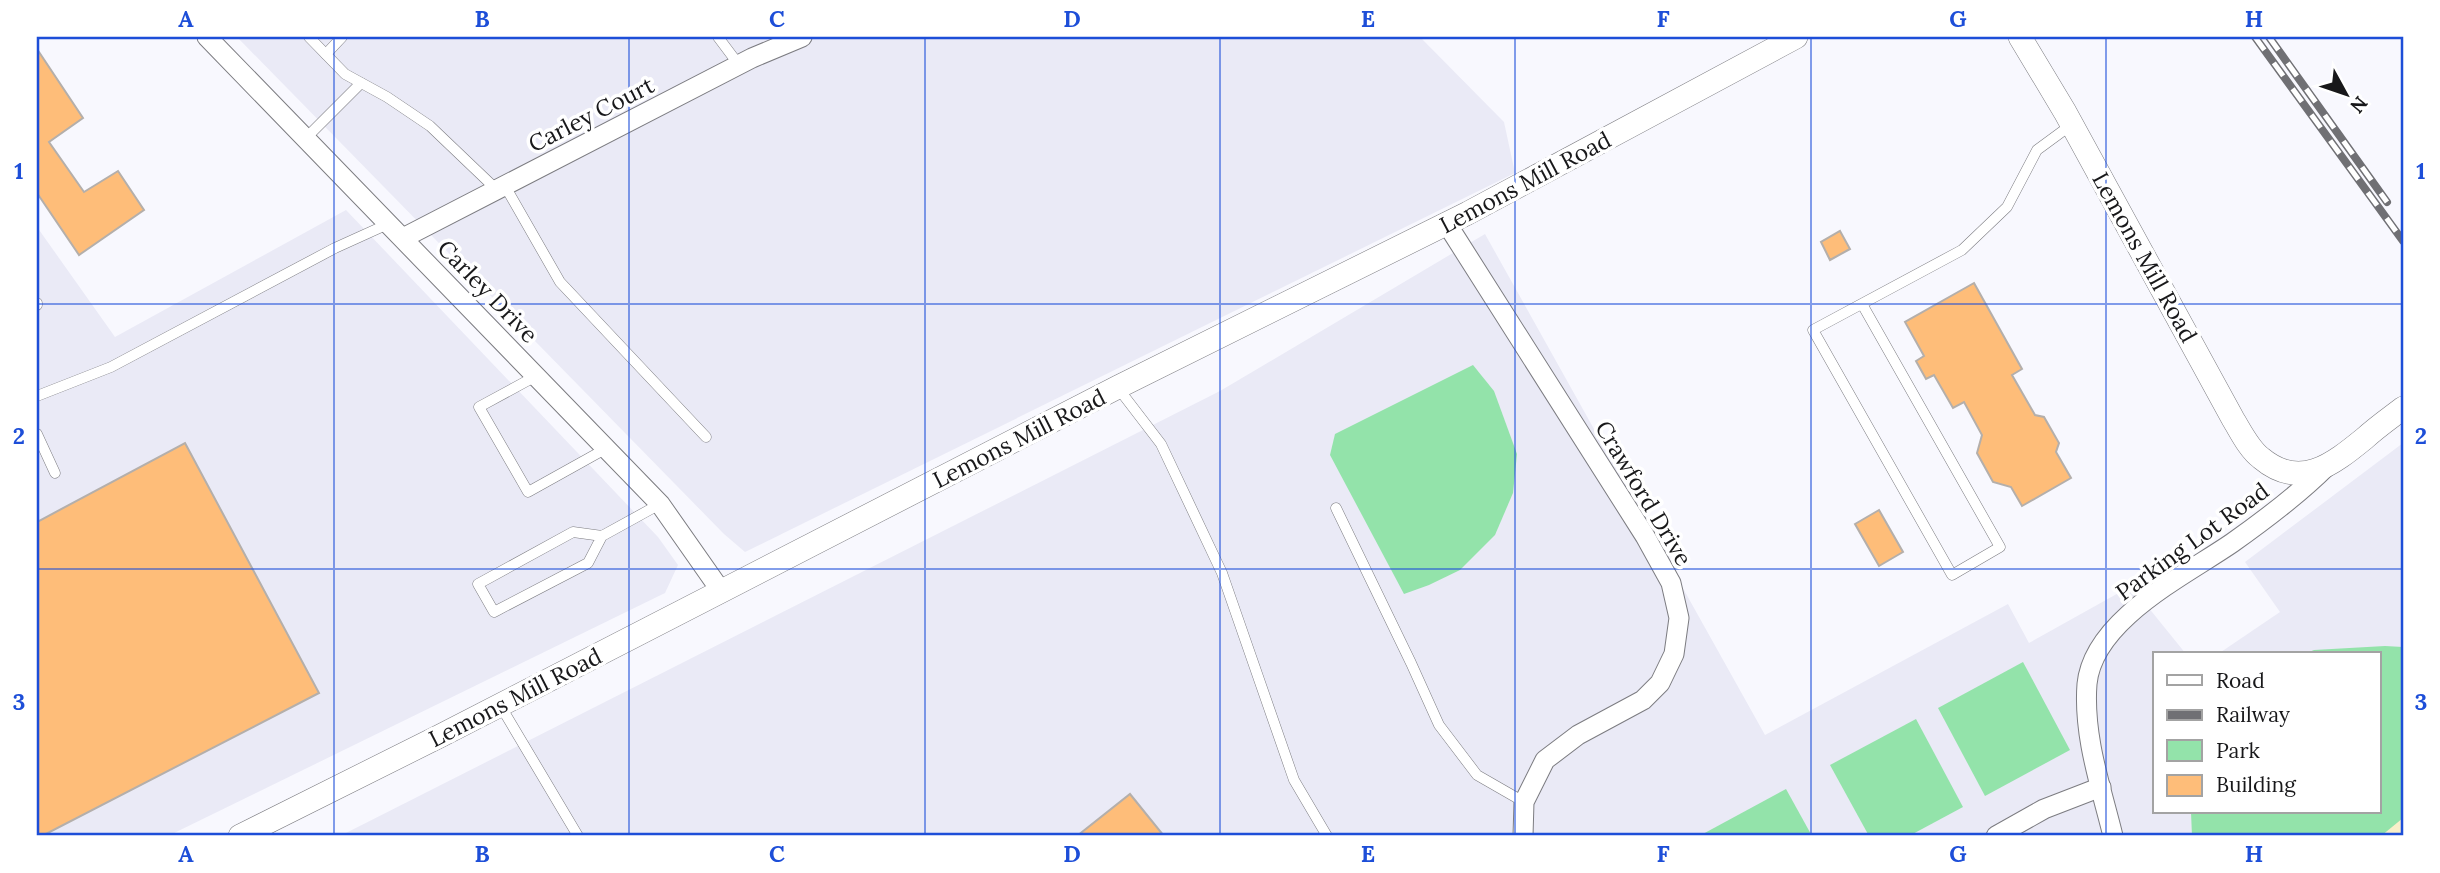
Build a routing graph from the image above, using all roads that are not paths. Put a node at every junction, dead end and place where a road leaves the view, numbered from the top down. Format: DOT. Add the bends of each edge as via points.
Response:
graph roads {
  1 [pos="207,37"];
  2 [pos="309,37"];
  3 [pos="342,37"];
  4 [pos="718,37"];
  5 [pos="802,37"];
  6 [pos="1796,37"];
  7 [pos="2020,37"];
  8 [pos="326,54"];
  9 [pos="739,65"];
  10 [pos="361,83"];
  11 [pos="2071,124"];
  12 [pos="306,138"];
  13 [pos="501,188"];
  14 [pos="388,223"];
  15 [pos="1447,224"];
  16 [pos="403,238"];
  17 [pos="1862,304"];
  18 [pos="536,376"];
  19 [pos="1118,387"];
  20 [pos="37,396"];
  21 [pos="2403,408"];
  22 [pos="37,434"];
  23 [pos="706,437"];
  24 [pos="607,448"];
  25 [pos="2328,465"];
  26 [pos="55,473"];
  27 [pos="660,504"];
  28 [pos="1336,508"];
  29 [pos="601,536"];
  30 [pos="721,591"];
  31 [pos="500,705"];
  32 [pos="2101,787"];
  33 [pos="1524,802"];
  34 [pos="240,836"];
  35 [pos="578,836"];
  36 [pos="1327,836"];
  37 [pos="1523,836"];
  38 [pos="1996,836"];
  39 [pos="2113,836"];
  1 -- 12 [label="street, Carley Drive"];
  2 -- 8 [label="lane"];
  3 -- 8 [label="lane"];
  4 -- 9 [label="lane"];
  5 -- 9 [label="street, Carley Court"];
  6 -- 15 [label="street, Lemons Mill Road"];
  7 -- 11 [label="street, Lemons Mill Road"];
  8 -- 10 [label="lane"];
  9 -- 13 [label="street, Carley Court"];
  10 -- 12 [label="lane"];
  10 -- 13 [label="lane" via="430,126"];
  11 -- 17 [label="lane" via="2037,150 2007,207 1962,250"];
  11 -- 25 [label="street, Lemons Mill Road" via="2237,425 2260,458 2290,473"];
  12 -- 14 [label="street, Carley Drive"];
  13 -- 16 [label="street, Carley Court"];
  13 -- 23 [label="lane" via="560,282"];
  14 -- 16 [label="street, Carley Drive"];
  14 -- 20 [label="lane" via="111,368"];
  15 -- 19 [label="street, Lemons Mill Road"];
  15 -- 33 [label="street, Crawford Drive" via="1646,536 1671,583 1679,618 1674,654 1660,683 1643,701 1578,735 1545,760"];
  16 -- 18 [label="street, Carley Drive"];
  17 -- 17 [label="lane" via="1813,330 1952,575 2000,547"];
  18 -- 24 [label="street, Carley Drive"];
  18 -- 24 [label="lane" via="479,407 528,492"];
  19 -- 30 [label="street, Lemons Mill Road"];
  19 -- 36 [label="lane" via="1161,444 1222,573 1294,780"];
  21 -- 25 [label="street"];
  22 -- 26 [label="lane"];
  24 -- 27 [label="street, Carley Drive"];
  25 -- 32 [label="street, Parking Lot Road" via="2301,492 2234,542 2138,606 2106,637 2087,682 2087,733"];
  27 -- 29 [label="lane"];
  27 -- 30 [label="street, Carley Drive"];
  28 -- 33 [label="lane" via="1439,725 1477,775"];
  29 -- 29 [label="lane" via="588,564 494,612 478,584 573,532"];
  30 -- 31 [label="street, Lemons Mill Road"];
  31 -- 34 [label="street, Lemons Mill Road"];
  31 -- 35 [label="lane"];
  32 -- 38 [label="street" via="2044,809"];
  32 -- 39 [label="street, Parking Lot Road"];
  33 -- 37 [label="street, Crawford Drive"];
}
